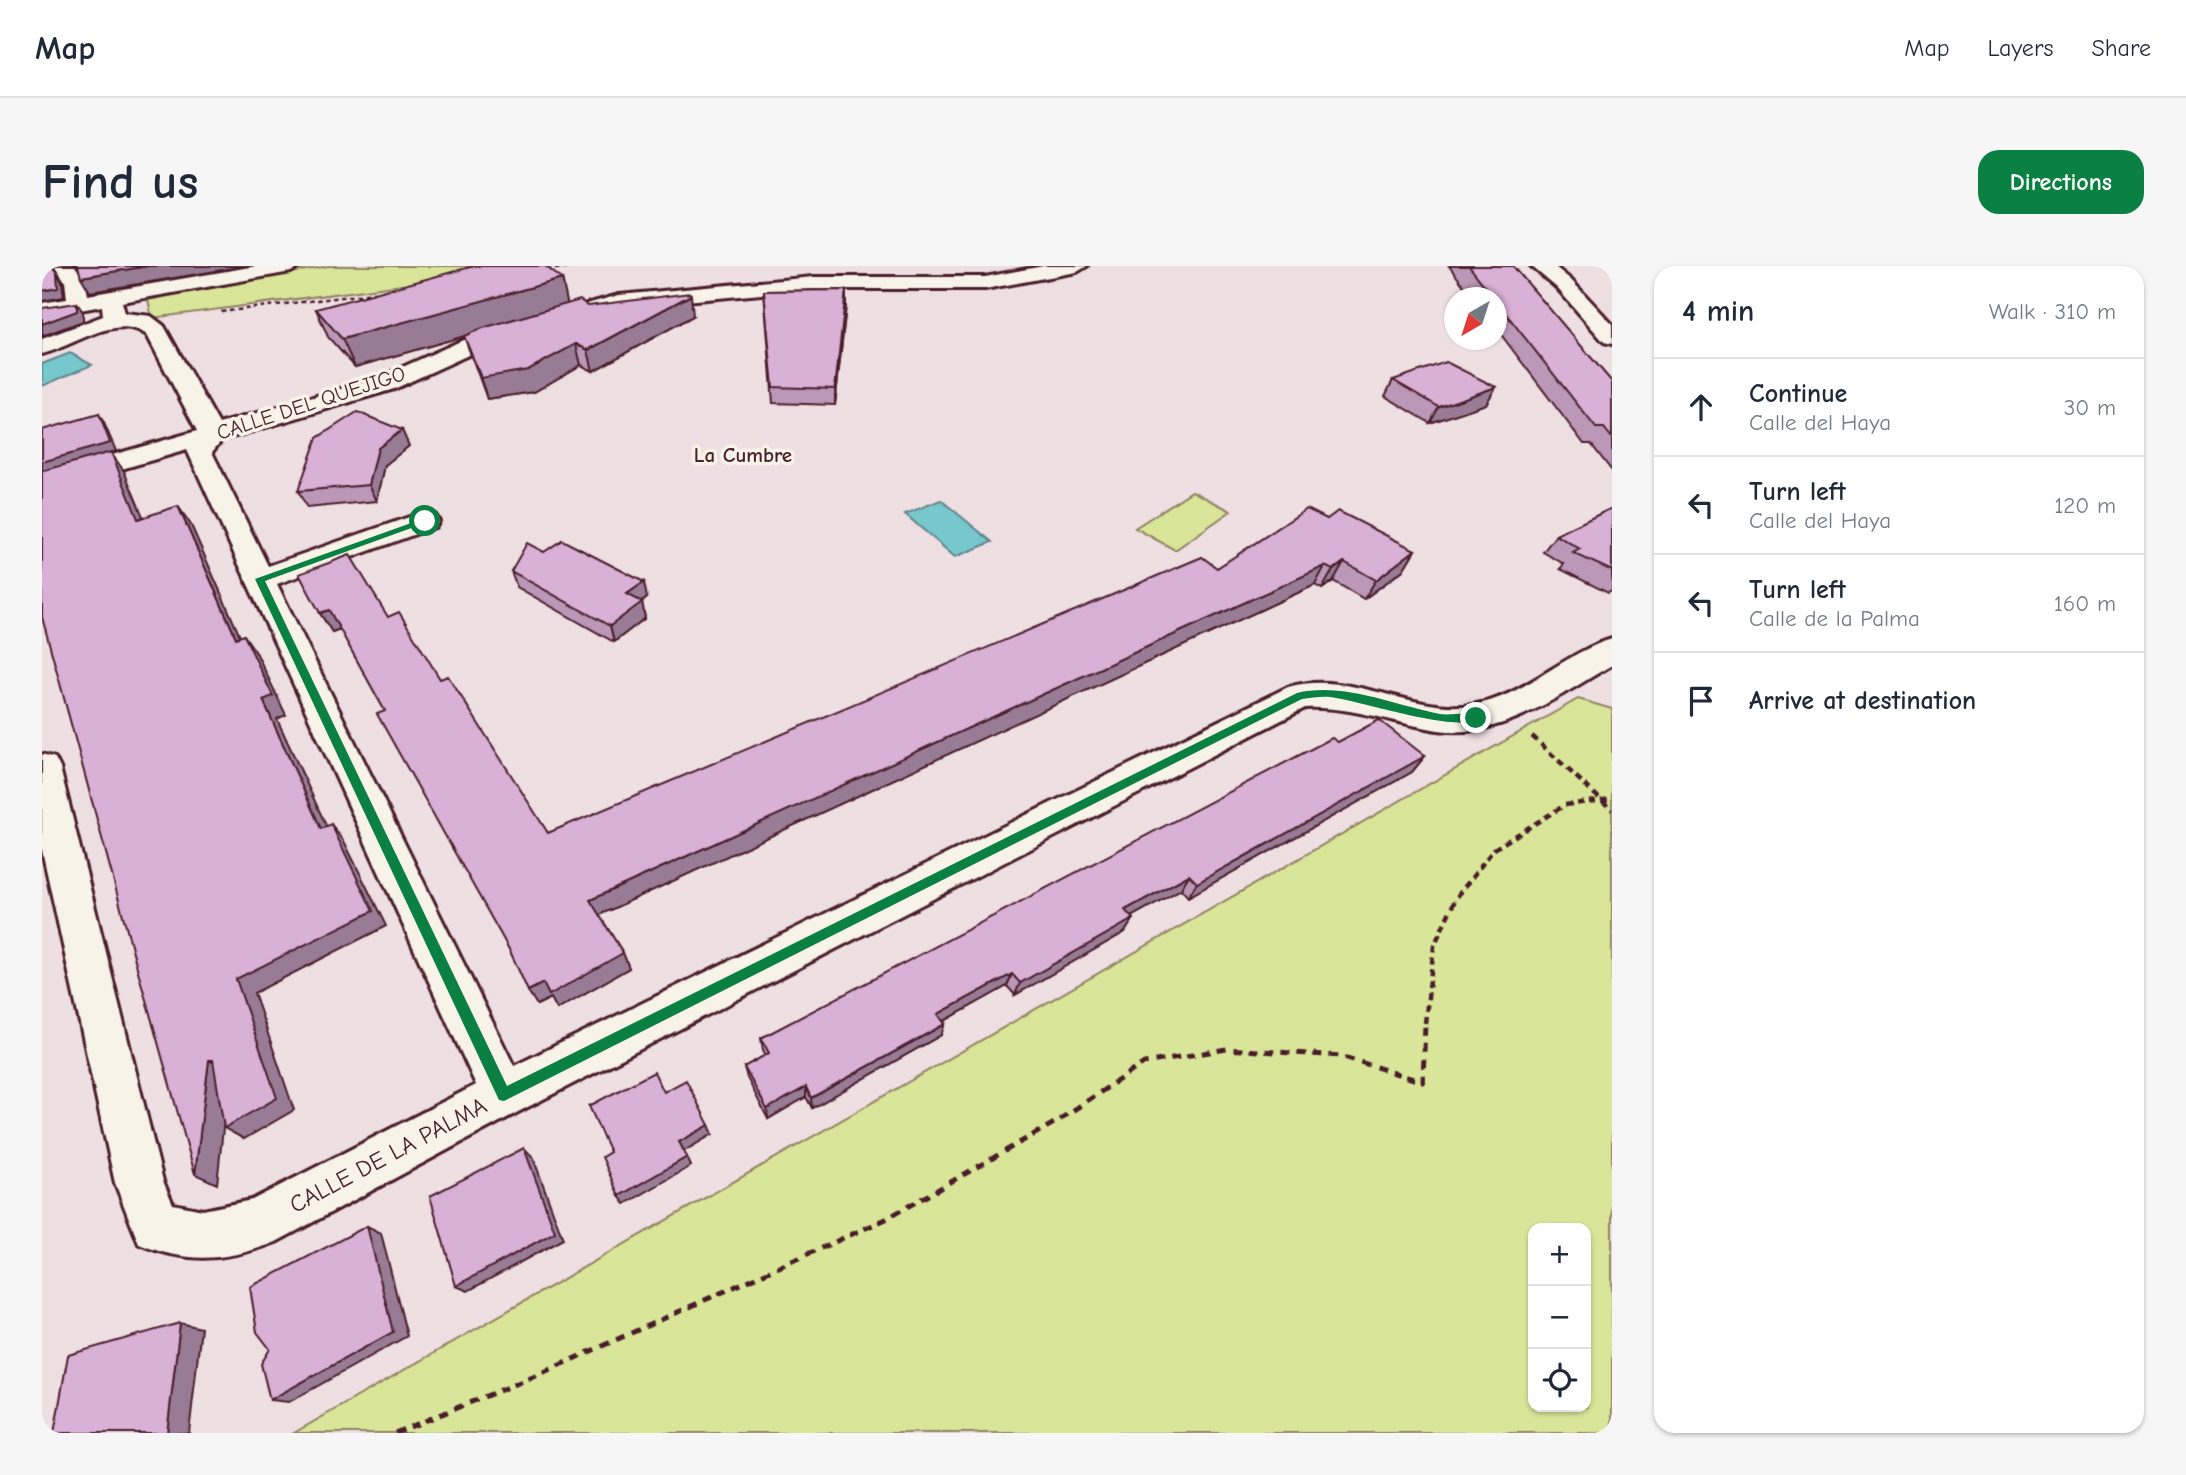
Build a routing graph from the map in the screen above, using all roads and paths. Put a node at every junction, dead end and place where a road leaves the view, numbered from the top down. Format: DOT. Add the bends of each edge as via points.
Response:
graph roads {
  1 [pos="65,266"];
  2 [pos="291,266"];
  3 [pos="578,266"];
  4 [pos="1077,266"];
  5 [pos="1541,266"];
  6 [pos="537,271"];
  7 [pos="386,291"];
  8 [pos="78,304"];
  9 [pos="113,309"];
  10 [pos="42,310"];
  11 [pos="209,314"];
  12 [pos="1612,337"];
  13 [pos="42,347"];
  14 [pos="212,435"];
  15 [pos="42,484"];
  16 [pos="425,521"];
  17 [pos="260,579"];
  18 [pos="1612,650"];
  19 [pos="1503,709"];
  20 [pos="42,768"];
  21 [pos="1612,799"];
  22 [pos="1602,802"];
  23 [pos="1612,810"];
  24 [pos="504,1095"];
  25 [pos="395,1433"];
  1 -- 8 [label="street" via="75,281"];
  2 -- 9 [label="street"];
  3 -- 6 [label="path"];
  4 -- 14 [label="street, CALLE DEL QUEJIGO" via="985,283 814,283 619,301 480,341 385,384"];
  5 -- 12 [label="street" via="1564,284"];
  7 -- 11 [label="path"];
  8 -- 9 [label="street"];
  8 -- 10 [label="street"];
  9 -- 13 [label="street"];
  9 -- 14 [label="street" via="156,331"];
  14 -- 15 [label="street, CALLE DEL QUEJIGO"];
  14 -- 17 [label="street" via="199,452"];
  16 -- 17 [label="street"];
  17 -- 24 [label="street"];
  18 -- 19 [label="street, CALLE DE LA PALMA"];
  19 -- 22 [label="path"];
  19 -- 24 [label="street, CALLE DE LA PALMA" via="1476,718 1443,718 1328,693 1300,696"];
  20 -- 24 [label="street, CALLE DE LA PALMA" via="139,1182 158,1226 203,1235 258,1224"];
  21 -- 22 [label="path"];
  22 -- 23 [label="path"];
  22 -- 25 [label="path" via="1565,805 1494,849 1456,898 1433,946 1423,1082 1341,1056 1315,1054 1227,1049 1144,1063 1054,1123 886,1219 533,1377"];
}
